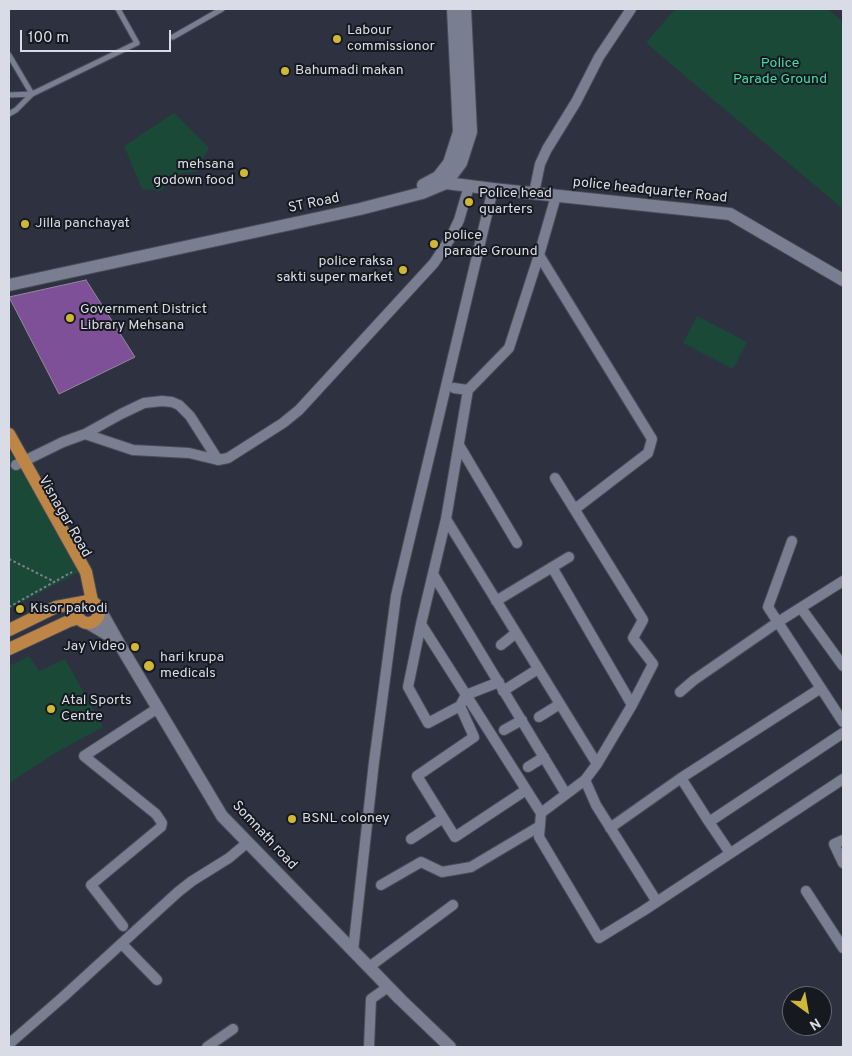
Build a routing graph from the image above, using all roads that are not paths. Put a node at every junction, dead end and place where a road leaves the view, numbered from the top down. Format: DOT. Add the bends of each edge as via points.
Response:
graph roads {
  1 [pos="118,9"];
  2 [pos="222,9"];
  3 [pos="453,9"];
  4 [pos="465,9"];
  5 [pos="631,9"];
  6 [pos="173,37"];
  7 [pos="9,55"];
  8 [pos="32,94"];
  9 [pos="9,95"];
  10 [pos="9,114"];
  11 [pos="442,180"];
  12 [pos="469,186"];
  13 [pos="492,189"];
  14 [pos="534,194"];
  15 [pos="556,196"];
  16 [pos="539,255"];
  17 [pos="9,279"];
  18 [pos="843,280"];
  19 [pos="9,285"];
  20 [pos="454,388"];
  21 [pos="468,390"];
  22 [pos="9,434"];
  23 [pos="85,434"];
  24 [pos="459,445"];
  25 [pos="9,451"];
  26 [pos="218,460"];
  27 [pos="20,463"];
  28 [pos="555,478"];
  29 [pos="575,509"];
  30 [pos="446,519"];
  31 [pos="792,541"];
  32 [pos="517,543"];
  33 [pos="569,557"];
  34 [pos="552,567"];
  35 [pos="433,574"];
  36 [pos="843,581"];
  37 [pos="496,601"];
  38 [pos="90,603"];
  39 [pos="801,608"];
  40 [pos="83,621"];
  41 [pos="778,622"];
  42 [pos="421,624"];
  43 [pos="9,630"];
  44 [pos="516,633"];
  45 [pos="117,640"];
  46 [pos="501,645"];
  47 [pos="9,649"];
  48 [pos="843,666"];
  49 [pos="538,668"];
  50 [pos="501,687"];
  51 [pos="821,688"];
  52 [pos="680,692"];
  53 [pos="466,694"];
  54 [pos="560,704"];
  55 [pos="632,705"];
  56 [pos="460,706"];
  57 [pos="158,708"];
  58 [pos="539,717"];
  59 [pos="522,720"];
  60 [pos="843,722"];
  61 [pos="504,730"];
  62 [pos="843,733"];
  63 [pos="544,757"];
  64 [pos="597,764"];
  65 [pos="528,767"];
  66 [pos="681,778"];
  67 [pos="843,779"];
  68 [pos="585,780"];
  69 [pos="526,790"];
  70 [pos="566,794"];
  71 [pos="541,813"];
  72 [pos="443,818"];
  73 [pos="709,822"];
  74 [pos="540,826"];
  75 [pos="610,828"];
  76 [pos="411,839"];
  77 [pos="843,840"];
  78 [pos="248,842"];
  79 [pos="730,853"];
  80 [pos="843,863"];
  81 [pos="381,885"];
  82 [pos="806,891"];
  83 [pos="657,902"];
  84 [pos="453,905"];
  85 [pos="123,926"];
  86 [pos="122,944"];
  87 [pos="843,948"];
  88 [pos="353,951"];
  89 [pos="369,967"];
  90 [pos="157,980"];
  91 [pos="388,987"];
  92 [pos="233,1030"];
  93 [pos="9,1044"];
  94 [pos="207,1047"];
  95 [pos="368,1047"];
  96 [pos="450,1047"];
  1 -- 8 [label="lane" via="137,43"];
  2 -- 6 [label="lane"];
  3 -- 11 [label="main road, ST Road" via="459,132"];
  4 -- 11 [label="main road, ST Road" via="471,132 461,163"];
  5 -- 14 [label="street" via="546,149"];
  7 -- 8 [label="lane"];
  8 -- 9 [label="lane"];
  8 -- 10 [label="lane"];
  11 -- 12 [label="main road, police headquarter Road"];
  11 -- 17 [label="main road, ST Road"];
  11 -- 19 [label="main road, ST Road" via="422,193 360,209"];
  12 -- 13 [label="main road, police headquarter Road"];
  12 -- 26 [label="street" via="459,220 434,263 299,410 228,458"];
  13 -- 14 [label="main road, police headquarter Road"];
  13 -- 88 [label="street" via="396,596"];
  14 -- 15 [label="main road, police headquarter Road"];
  15 -- 16 [label="street"];
  15 -- 18 [label="main road, police headquarter Road" via="730,214"];
  16 -- 21 [label="street" via="509,348"];
  16 -- 29 [label="street" via="652,439 648,453"];
  20 -- 21 [label="street"];
  21 -- 24 [label="street"];
  22 -- 27 [label="main road"];
  23 -- 26 [label="street" via="133,450 189,453"];
  23 -- 26 [label="street" via="144,403 172,402 180,405 190,416"];
  23 -- 27 [label="street"];
  24 -- 30 [label="street"];
  24 -- 32 [label="street"];
  25 -- 27 [label="main road, Visnagar Road"];
  27 -- 38 [label="main road, Visnagar Road" via="77,570"];
  27 -- 38 [label="main road" via="86,572"];
  28 -- 29 [label="street"];
  29 -- 55 [label="street" via="643,620 633,638 653,664"];
  30 -- 35 [label="street"];
  30 -- 37 [label="street"];
  31 -- 41 [label="street" via="768,608"];
  33 -- 34 [label="street"];
  34 -- 37 [label="street"];
  34 -- 55 [label="street"];
  35 -- 42 [label="street"];
  35 -- 50 [label="street"];
  36 -- 39 [label="street"];
  37 -- 44 [label="street"];
  38 -- 40 [label="main road" via="77,609"];
  38 -- 40 [label="main road" via="100,613 98,618"];
  38 -- 43 [label="main road" via="56,607"];
  38 -- 45 [label="main road"];
  39 -- 41 [label="street"];
  39 -- 48 [label="street"];
  40 -- 45 [label="main road, Somnath road"];
  40 -- 47 [label="main road" via="69,621"];
  41 -- 51 [label="street"];
  41 -- 52 [label="street"];
  42 -- 53 [label="street"];
  42 -- 56 [label="street" via="408,686 428,722"];
  44 -- 46 [label="street"];
  44 -- 49 [label="street"];
  45 -- 57 [label="main road, Somnath road"];
  49 -- 50 [label="street"];
  49 -- 54 [label="street"];
  50 -- 53 [label="street"];
  50 -- 59 [label="street"];
  51 -- 60 [label="street"];
  51 -- 66 [label="street"];
  53 -- 56 [label="street"];
  53 -- 69 [label="street"];
  54 -- 58 [label="street"];
  54 -- 64 [label="street"];
  55 -- 64 [label="street"];
  56 -- 72 [label="street" via="474,737 417,776"];
  57 -- 78 [label="main road, Somnath road" via="222,816"];
  57 -- 85 [label="street" via="84,756 156,814 162,823 91,885"];
  59 -- 61 [label="street"];
  59 -- 63 [label="street"];
  62 -- 73 [label="street"];
  63 -- 65 [label="street"];
  63 -- 70 [label="street"];
  64 -- 68 [label="street"];
  66 -- 73 [label="street"];
  66 -- 75 [label="street"];
  67 -- 79 [label="street"];
  68 -- 70 [label="street"];
  68 -- 75 [label="street"];
  69 -- 71 [label="street"];
  69 -- 72 [label="street" via="455,837"];
  70 -- 71 [label="street"];
  71 -- 74 [label="street"];
  72 -- 76 [label="street"];
  73 -- 79 [label="street"];
  74 -- 81 [label="street" via="471,867 442,872 422,862"];
  74 -- 83 [label="street" via="539,837 598,938"];
  75 -- 83 [label="street"];
  77 -- 80 [label="street" via="834,844"];
  78 -- 86 [label="street" via="229,858 192,880"];
  78 -- 88 [label="main road, Somnath road"];
  79 -- 83 [label="street"];
  82 -- 87 [label="street"];
  84 -- 89 [label="street"];
  86 -- 90 [label="street"];
  86 -- 93 [label="street"];
  88 -- 89 [label="main road, Somnath road"];
  89 -- 91 [label="main road, Somnath road"];
  91 -- 95 [label="street" via="371,1000"];
  91 -- 96 [label="main road, Somnath road"];
  92 -- 94 [label="street"];
}
